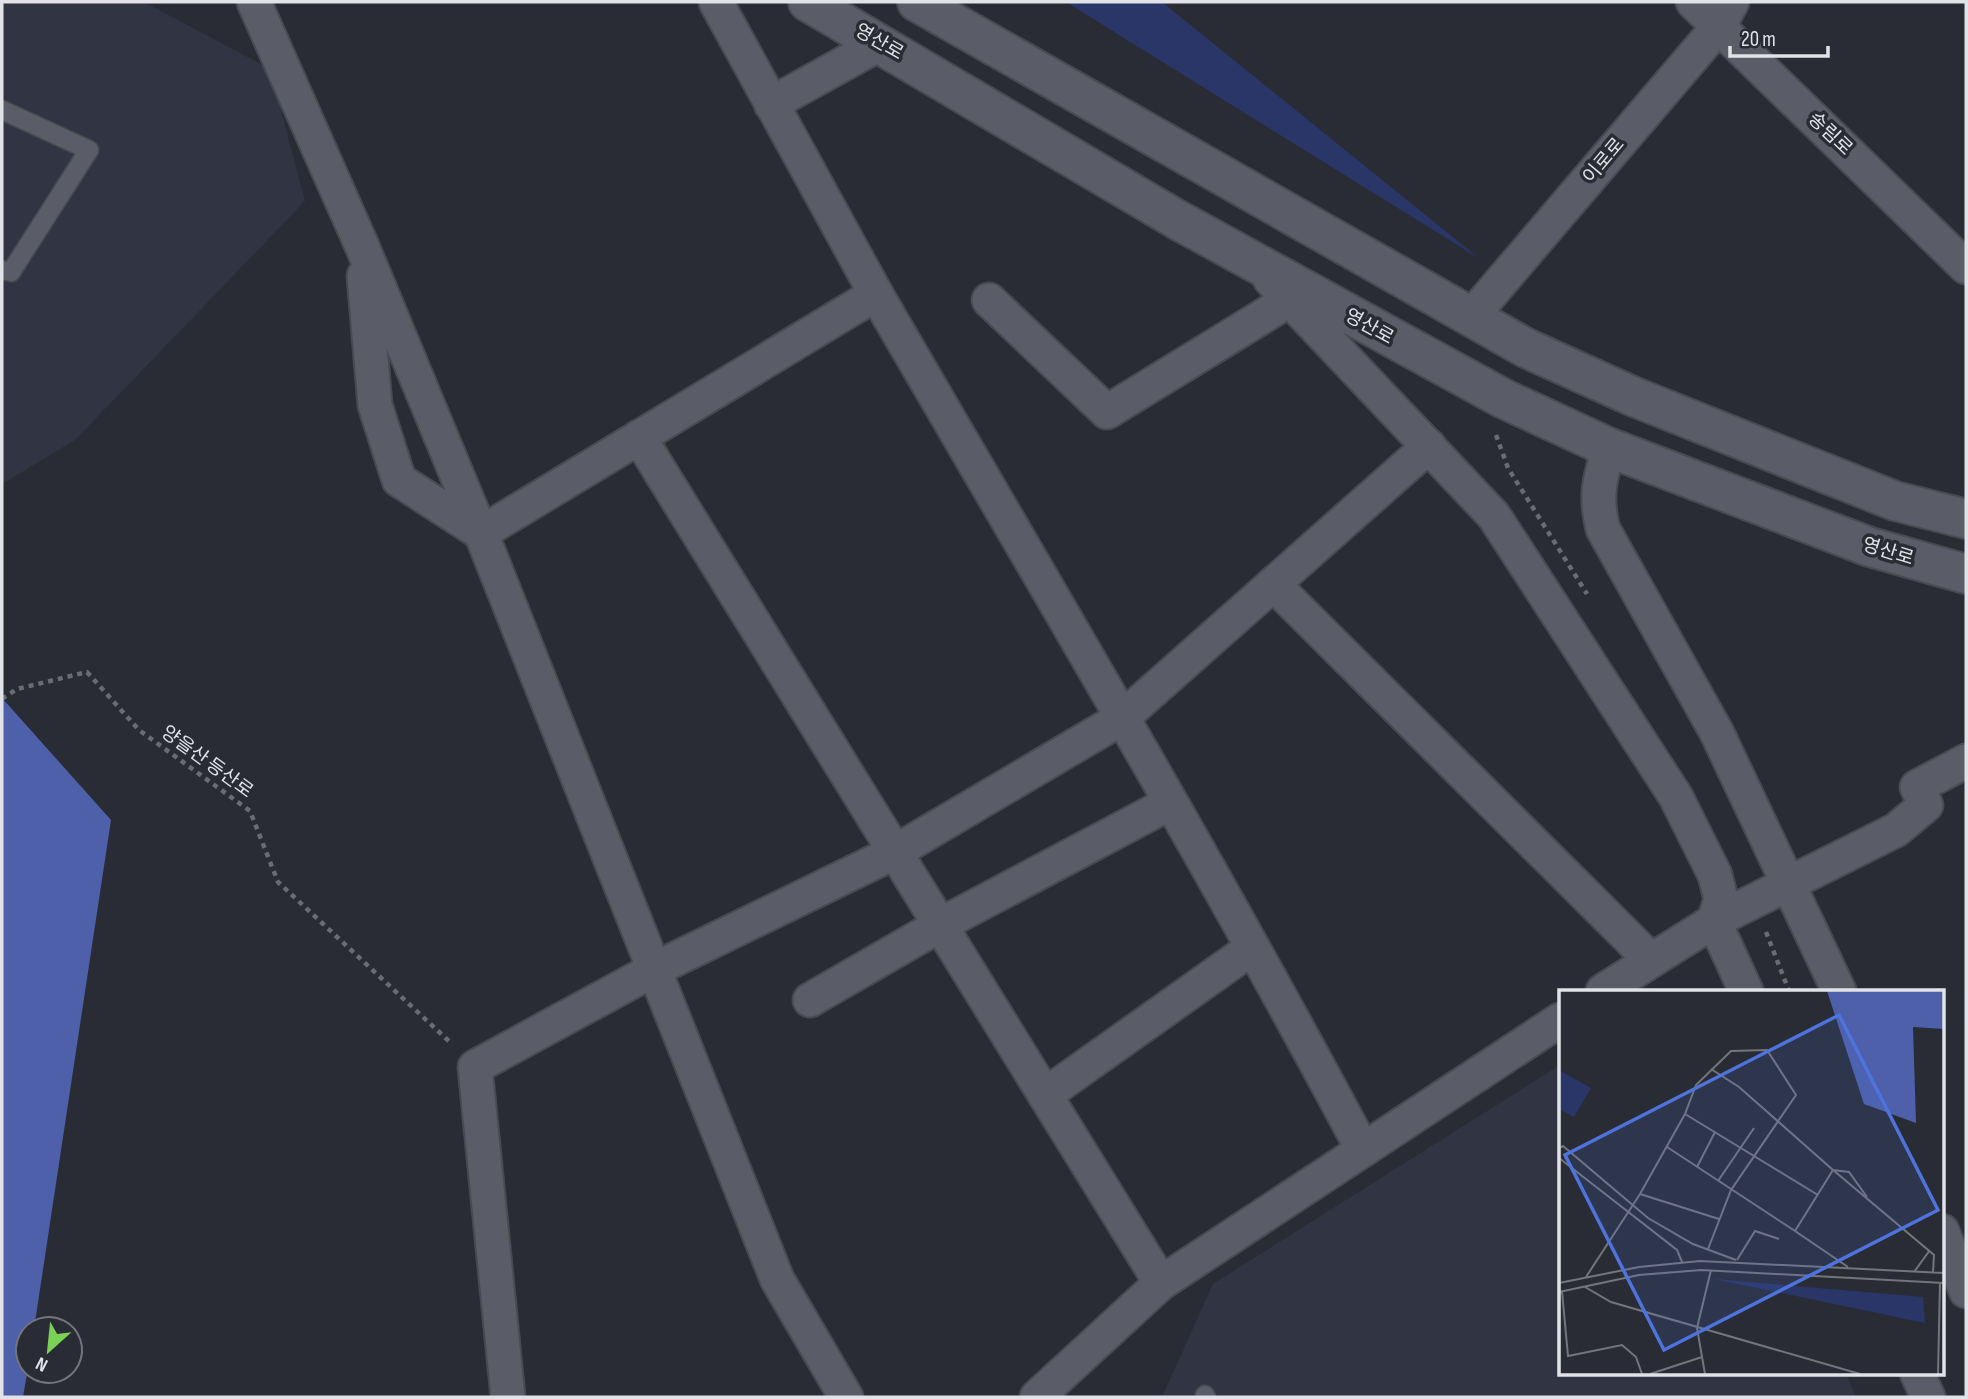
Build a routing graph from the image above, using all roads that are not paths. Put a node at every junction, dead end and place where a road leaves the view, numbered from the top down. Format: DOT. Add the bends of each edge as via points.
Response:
graph roads {
  1 [pos="254,2"];
  2 [pos="716,2"];
  3 [pos="808,2"];
  4 [pos="917,2"];
  5 [pos="1693,2"];
  6 [pos="1726,14"];
  7 [pos="881,43"];
  8 [pos="771,104"];
  9 [pos="2,110"];
  10 [pos="1176,219"];
  11 [pos="362,246"];
  12 [pos="1966,267"];
  13 [pos="2,270"];
  14 [pos="876,294"];
  15 [pos="1291,299"];
  16 [pos="989,300"];
  17 [pos="1471,317"];
  18 [pos="639,437"];
  19 [pos="1429,446"];
  20 [pos="1610,447"];
  21 [pos="1966,519"];
  22 [pos="481,533"];
  23 [pos="1966,574"];
  24 [pos="1273,584"];
  25 [pos="1122,718"];
  26 [pos="1966,761"];
  27 [pos="1170,803"];
  28 [pos="895,852"];
  29 [pos="1788,884"];
  30 [pos="1714,921"];
  31 [pos="940,925"];
  32 [pos="1252,948"];
  33 [pos="1651,960"];
  34 [pos="655,969"];
  35 [pos="1605,990"];
  36 [pos="1746,990"];
  37 [pos="1839,990"];
  38 [pos="810,1000"];
  39 [pos="1559,1021"];
  40 [pos="1045,1095"];
  41 [pos="1363,1150"];
  42 [pos="1944,1236"];
  43 [pos="1161,1283"];
  44 [pos="1966,1291"];
  45 [pos="1917,1374"];
  46 [pos="508,1397"];
  47 [pos="846,1397"];
  48 [pos="1037,1397"];
  49 [pos="1928,1397"];
  1 -- 11 [label="street"];
  2 -- 8 [label="street"];
  3 -- 7 [label="street, 영산로"];
  4 -- 17 [label="street"];
  5 -- 6 [label="street, 송림로"];
  6 -- 12 [label="street, 송림로"];
  6 -- 17 [label="street, 이로로"];
  7 -- 8 [label="street"];
  7 -- 10 [label="street, 영산로"];
  8 -- 14 [label="street"];
  9 -- 13 [label="lane" via="89,150 11,272"];
  10 -- 15 [label="street" via="1276,283"];
  10 -- 20 [label="street, 영산로" via="1504,399"];
  11 -- 22 [label="street"];
  11 -- 22 [label="street" via="374,405 398,480"];
  14 -- 18 [label="street"];
  14 -- 25 [label="street"];
  15 -- 16 [label="street" via="1107,412"];
  15 -- 19 [label="street"];
  17 -- 21 [label="street" via="1526,348 1645,401 1895,501"];
  18 -- 22 [label="street"];
  18 -- 28 [label="street"];
  19 -- 24 [label="street"];
  19 -- 30 [label="street" via="1494,516 1676,797 1714,875 1721,899"];
  20 -- 23 [label="street, 영산로" via="1871,547"];
  20 -- 29 [label="street" via="1597,490 1603,529 1717,733"];
  22 -- 34 [label="street"];
  24 -- 25 [label="street"];
  24 -- 33 [label="street"];
  25 -- 27 [label="street"];
  25 -- 28 [label="street"];
  26 -- 29 [label="street" via="1917,787 1926,805 1896,830"];
  27 -- 31 [label="street"];
  27 -- 32 [label="street"];
  28 -- 31 [label="street"];
  28 -- 34 [label="street"];
  29 -- 30 [label="street"];
  29 -- 37 [label="street"];
  30 -- 33 [label="street"];
  30 -- 36 [label="street"];
  31 -- 38 [label="street"];
  31 -- 40 [label="street"];
  32 -- 40 [label="street"];
  32 -- 41 [label="street"];
  33 -- 35 [label="street"];
  34 -- 46 [label="street" via="475,1067"];
  34 -- 47 [label="street" via="777,1279"];
  39 -- 41 [label="street"];
  40 -- 43 [label="street"];
  41 -- 43 [label="street"];
  42 -- 44 [label="street"];
  43 -- 48 [label="street"];
  45 -- 49 [label="street"];
}
